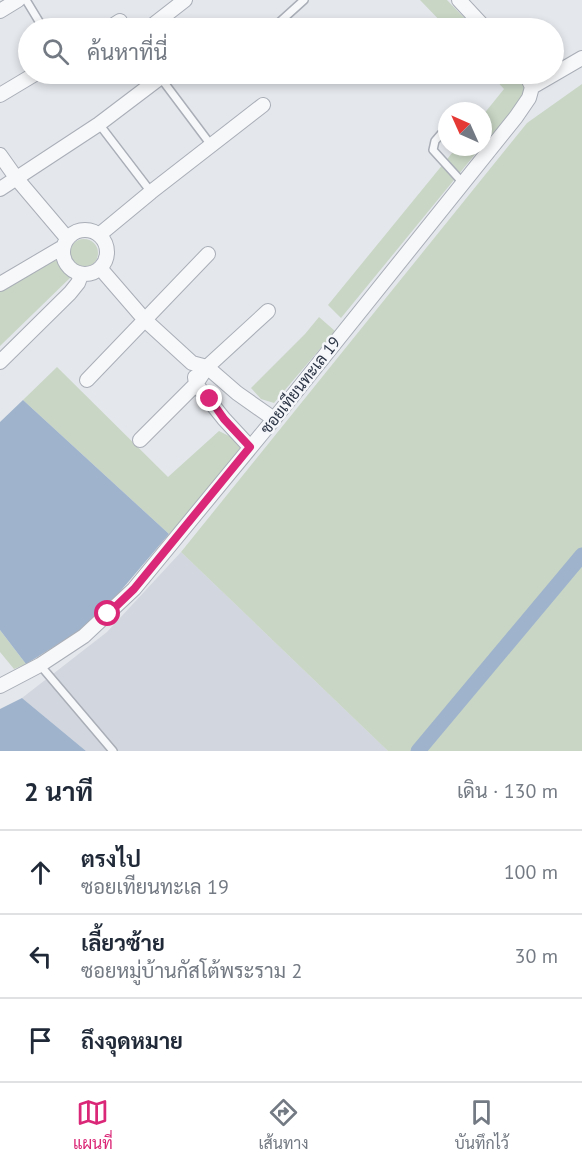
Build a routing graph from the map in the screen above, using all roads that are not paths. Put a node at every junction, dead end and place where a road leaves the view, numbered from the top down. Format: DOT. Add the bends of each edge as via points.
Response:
graph roads {
  1 [pos="18,0"];
  2 [pos="26,0"];
  3 [pos="185,0"];
  4 [pos="303,0"];
  5 [pos="459,0"];
  6 [pos="0,11"];
  7 [pos="37,18"];
  8 [pos="162,18"];
  9 [pos="284,18"];
  10 [pos="476,18"];
  11 [pos="582,58"];
  12 [pos="564,68"];
  13 [pos="18,84"];
  14 [pos="150,84"];
  15 [pos="168,84"];
  16 [pos="531,84"];
  17 [pos="537,84"];
  18 [pos="532,87"];
  19 [pos="0,95"];
  20 [pos="263,105"];
  21 [pos="99,124"];
  22 [pos="438,138"];
  23 [pos="211,145"];
  24 [pos="0,155"];
  25 [pos="438,156"];
  26 [pos="438,156"];
  27 [pos="17,179"];
  28 [pos="463,183"];
  29 [pos="0,189"];
  30 [pos="151,192"];
  31 [pos="99,235"];
  32 [pos="65,243"];
  33 [pos="208,254"];
  34 [pos="100,268"];
  35 [pos="81,274"];
  36 [pos="0,284"];
  37 [pos="268,311"];
  38 [pos="145,320"];
  39 [pos="0,362"];
  40 [pos="192,363"];
  41 [pos="207,367"];
  42 [pos="87,380"];
  43 [pos="196,384"];
  44 [pos="237,393"];
  45 [pos="220,411"];
  46 [pos="274,419"];
  47 [pos="140,440"];
  48 [pos="250,447"];
  49 [pos="40,665"];
  50 [pos="0,686"];
  51 [pos="113,751"];
  1 -- 6 [label="street"];
  2 -- 7 [label="lane"];
  3 -- 8 [label="street"];
  4 -- 9 [label="lane"];
  5 -- 10 [label="street"];
  11 -- 12 [label="street"];
  13 -- 19 [label="street"];
  14 -- 21 [label="street"];
  15 -- 23 [label="lane"];
  16 -- 18 [label="street"];
  17 -- 18 [label="street"];
  18 -- 28 [label="street, ซอยเทียนทะเล 19" via="516,117"];
  20 -- 23 [label="street"];
  21 -- 27 [label="street"];
  21 -- 30 [label="lane"];
  22 -- 26 [label="lane" via="433,150"];
  23 -- 30 [label="street"];
  24 -- 27 [label="street"];
  25 -- 28 [label="lane"];
  27 -- 29 [label="street"];
  27 -- 32 [label="street"];
  28 -- 46 [label="street, ซอยเทียนทะเล 19"];
  30 -- 31 [label="street"];
  31 -- 32 [label="street" via="86,230 72,234"];
  31 -- 34 [label="street" via="107,255"];
  32 -- 35 [label="street" via="62,253 66,265"];
  32 -- 36 [label="street"];
  33 -- 38 [label="street"];
  34 -- 35 [label="street"];
  34 -- 38 [label="street"];
  35 -- 39 [label="street" via="70,294"];
  37 -- 41 [label="street"];
  38 -- 40 [label="street"];
  38 -- 42 [label="street"];
  40 -- 41 [label="street"];
  40 -- 43 [label="street"];
  41 -- 43 [label="street"];
  41 -- 44 [label="street"];
  43 -- 45 [label="street"];
  43 -- 47 [label="street"];
  44 -- 45 [label="street"];
  44 -- 46 [label="street"];
  45 -- 48 [label="street"];
  46 -- 48 [label="street, ซอยเทียนทะเล 19"];
  48 -- 49 [label="street, ซอยเทียนทะเล 19" via="134,589 84,636"];
  49 -- 50 [label="street, ซอยเทียนทะเล 19"];
  49 -- 51 [label="lane"];
}
